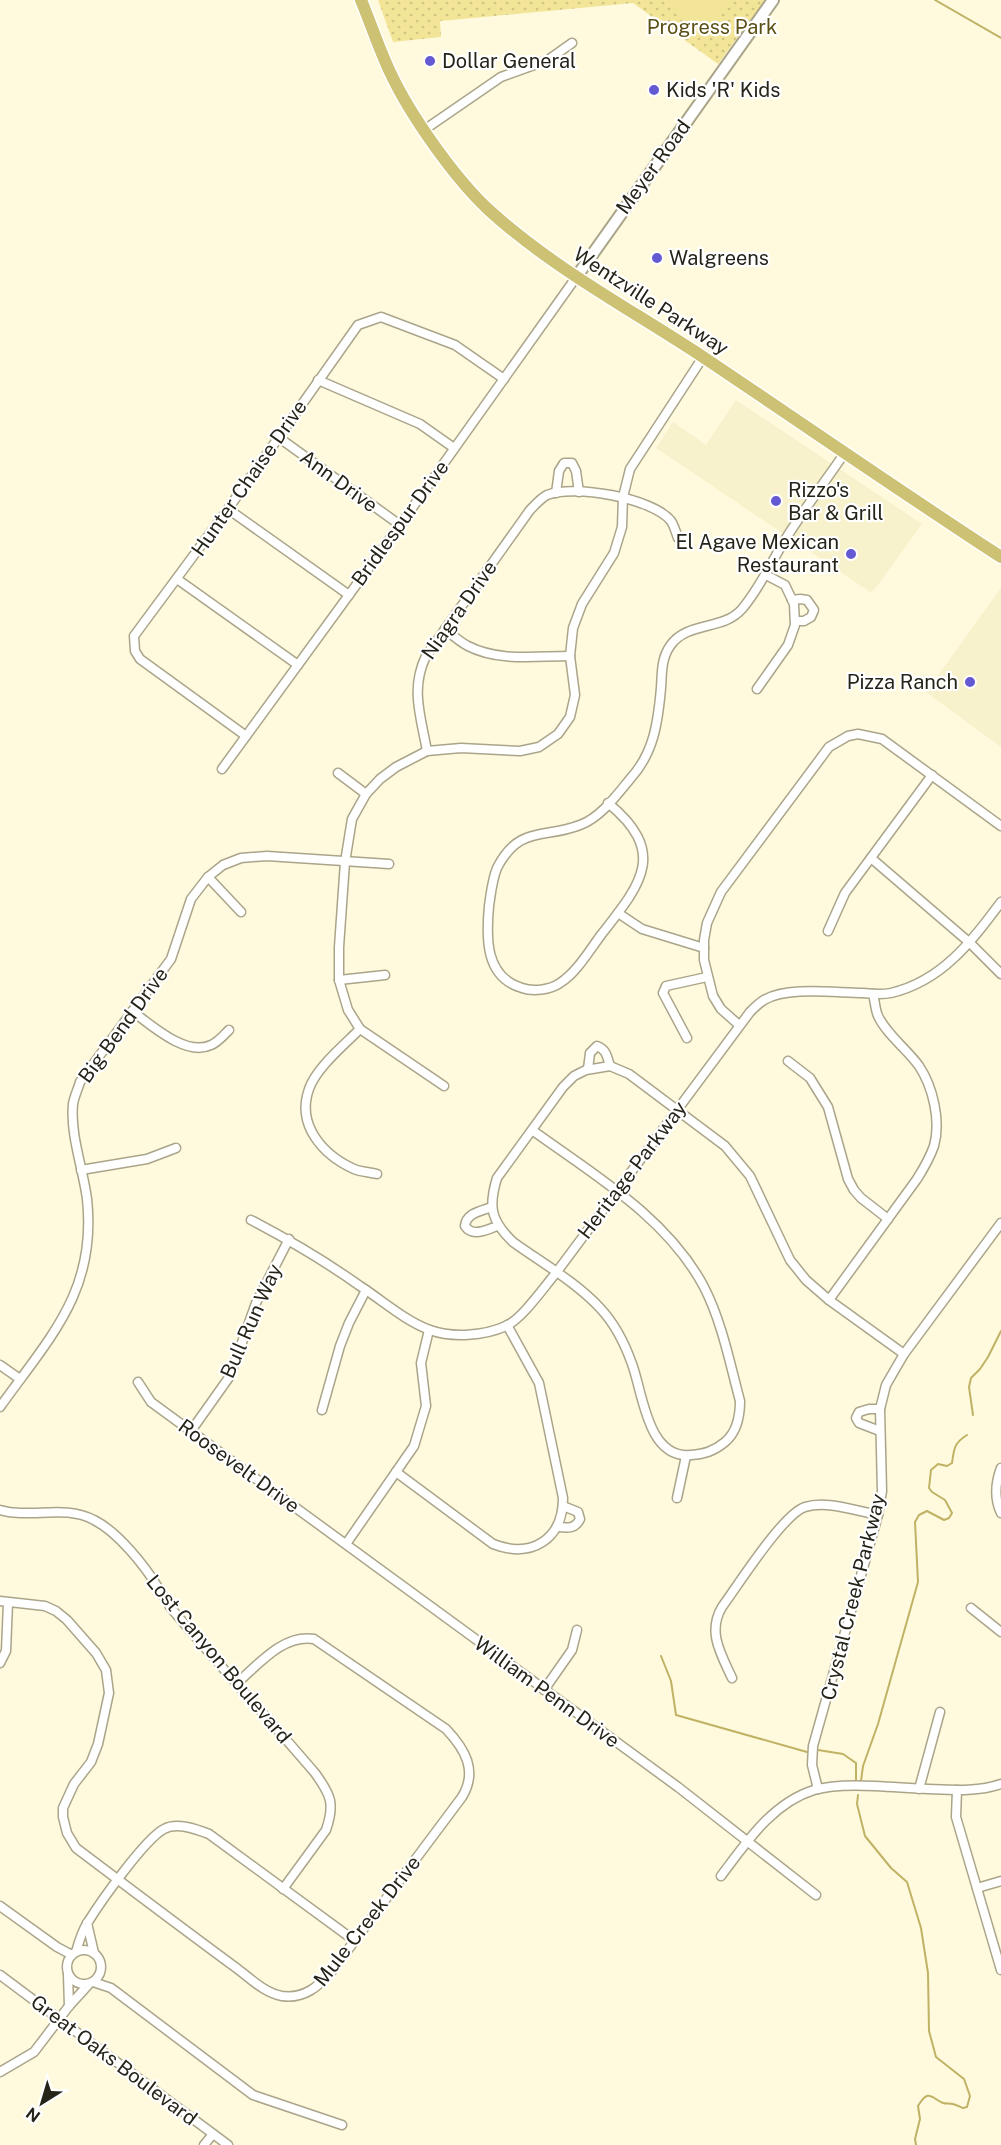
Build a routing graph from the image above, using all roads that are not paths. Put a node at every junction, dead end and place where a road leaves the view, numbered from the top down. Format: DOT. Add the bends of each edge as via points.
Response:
graph roads {
  1 [pos="361,0"];
  2 [pos="773,0"];
  3 [pos="573,43"];
  4 [pos="424,130"];
  5 [pos="577,276"];
  6 [pos="703,357"];
  7 [pos="504,379"];
  8 [pos="318,380"];
  9 [pos="278,437"];
  10 [pos="454,448"];
  11 [pos="844,454"];
  12 [pos="579,492"];
  13 [pos="556,493"];
  14 [pos="623,497"];
  15 [pos="228,508"];
  16 [pos="400,525"];
  17 [pos="678,538"];
  18 [pos="1001,557"];
  19 [pos="766,575"];
  20 [pos="177,579"];
  21 [pos="349,595"];
  22 [pos="792,600"];
  23 [pos="795,621"];
  24 [pos="445,629"];
  25 [pos="570,656"];
  26 [pos="298,665"];
  27 [pos="757,688"];
  28 [pos="246,736"];
  29 [pos="427,751"];
  30 [pos="222,769"];
  31 [pos="338,773"];
  32 [pos="932,775"];
  33 [pos="366,794"];
  34 [pos="608,803"];
  35 [pos="1001,826"];
  36 [pos="872,858"];
  37 [pos="345,862"];
  38 [pos="389,864"];
  39 [pos="208,877"];
  40 [pos="1001,902"];
  41 [pos="241,912"];
  42 [pos="618,913"];
  43 [pos="828,931"];
  44 [pos="970,943"];
  45 [pos="704,948"];
  46 [pos="1001,974"];
  47 [pos="385,975"];
  48 [pos="707,977"];
  49 [pos="339,980"];
  50 [pos="873,994"];
  51 [pos="132,1011"];
  52 [pos="739,1025"];
  53 [pos="360,1029"];
  54 [pos="229,1030"];
  55 [pos="687,1038"];
  56 [pos="788,1061"];
  57 [pos="610,1066"];
  58 [pos="588,1070"];
  59 [pos="444,1086"];
  60 [pos="677,1109"];
  61 [pos="532,1130"];
  62 [pos="176,1148"];
  63 [pos="81,1170"];
  64 [pos="377,1174"];
  65 [pos="616,1191"];
  66 [pos="492,1208"];
  67 [pos="888,1219"];
  68 [pos="251,1220"];
  69 [pos="1001,1224"];
  70 [pos="498,1226"];
  71 [pos="289,1239"];
  72 [pos="556,1273"];
  73 [pos="366,1290"];
  74 [pos="829,1300"];
  75 [pos="507,1325"];
  76 [pos="429,1330"];
  77 [pos="904,1354"];
  78 [pos="0,1365"];
  79 [pos="20,1379"];
  80 [pos="138,1382"];
  81 [pos="0,1407"];
  82 [pos="880,1409"];
  83 [pos="322,1410"];
  84 [pos="191,1431"];
  85 [pos="880,1431"];
  86 [pos="686,1456"];
  87 [pos="1001,1468"];
  88 [pos="396,1472"];
  89 [pos="677,1498"];
  90 [pos="563,1506"];
  91 [pos="0,1510"];
  92 [pos="1001,1513"];
  93 [pos="878,1515"];
  94 [pos="558,1527"];
  95 [pos="346,1544"];
  96 [pos="4,1602"];
  97 [pos="971,1608"];
  98 [pos="577,1630"];
  99 [pos="1001,1632"];
  100 [pos="0,1663"];
  101 [pos="732,1678"];
  102 [pos="237,1683"];
  103 [pos="544,1689"];
  104 [pos="940,1712"];
  105 [pos="1001,1784"];
  106 [pos="919,1789"];
  107 [pos="818,1790"];
  108 [pos="957,1790"];
  109 [pos="747,1841"];
  110 [pos="721,1876"];
  111 [pos="119,1879"];
  112 [pos="1001,1881"];
  113 [pos="977,1888"];
  114 [pos="284,1889"];
  115 [pos="816,1896"];
  116 [pos="0,1906"];
  117 [pos="87,1923"];
  118 [pos="355,1941"];
  119 [pos="57,1947"];
  120 [pos="74,1953"];
  121 [pos="94,1953"];
  122 [pos="67,1970"];
  123 [pos="1001,1970"];
  124 [pos="101,1972"];
  125 [pos="0,1975"];
  126 [pos="91,1983"];
  127 [pos="111,1988"];
  128 [pos="69,2006"];
  129 [pos="60,2020"];
  130 [pos="0,2072"];
  131 [pos="342,2125"];
  132 [pos="213,2134"];
  133 [pos="204,2145"];
  134 [pos="228,2145"];
  1 -- 4 [label="main road, Wentzville Parkway" via="390,73"];
  2 -- 5 [label="street, Meyer Road"];
  3 -- 4 [label="street" via="548,60 501,77"];
  4 -- 5 [label="main road, Wentzville Parkway" via="489,211"];
  5 -- 6 [label="main road, Wentzville Parkway"];
  5 -- 7 [label="street, Bridlespur Drive"];
  6 -- 11 [label="main road, Wentzville Parkway"];
  6 -- 14 [label="street" via="630,469"];
  7 -- 8 [label="street, Hunter Chaise Drive" via="455,345 381,317 358,325"];
  7 -- 10 [label="street, Bridlespur Drive"];
  8 -- 9 [label="street, Hunter Chaise Drive"];
  8 -- 10 [label="street" via="420,423"];
  9 -- 15 [label="street, Hunter Chaise Drive"];
  9 -- 16 [label="street, Ann Drive"];
  10 -- 16 [label="street, Bridlespur Drive"];
  11 -- 18 [label="main road, Wentzville Parkway"];
  11 -- 19 [label="street" via="783,543"];
  12 -- 13 [label="street, Niagra Drive"];
  12 -- 13 [label="street" via="572,463 564,464 560,471"];
  12 -- 14 [label="street, Niagra Drive"];
  13 -- 24 [label="street, Niagra Drive" via="546,495 530,510"];
  14 -- 17 [label="street, Niagra Drive" via="641,502 671,520"];
  14 -- 25 [label="street" via="622,527 614,554 582,604 573,628"];
  15 -- 20 [label="street, Hunter Chaise Drive"];
  15 -- 21 [label="street"];
  16 -- 21 [label="street, Bridlespur Drive"];
  19 -- 22 [label="street" via="785,585"];
  19 -- 34 [label="street" via="741,611 725,621 687,631 668,648 650,748 632,777"];
  20 -- 26 [label="street"];
  20 -- 28 [label="street, Hunter Chaise Drive" via="134,636 135,651 140,659"];
  21 -- 26 [label="street, Bridlespur Drive"];
  22 -- 23 [label="street"];
  22 -- 23 [label="street" via="807,600 814,610 812,617"];
  23 -- 27 [label="street" via="788,645"];
  24 -- 25 [label="street" via="486,653 507,657"];
  24 -- 29 [label="street, Niagra Drive" via="419,669 416,690"];
  25 -- 29 [label="street" via="574,695 570,717 558,734 539,747 520,751"];
  26 -- 28 [label="street, Bridlespur Drive"];
  28 -- 30 [label="street, Bridlespur Drive"];
  29 -- 33 [label="street" via="380,778"];
  31 -- 33 [label="street"];
  32 -- 35 [label="street"];
  32 -- 36 [label="street"];
  32 -- 45 [label="street" via="885,741 871,736 848,736 829,747 721,892 707,923"];
  33 -- 37 [label="street" via="352,819"];
  34 -- 42 [label="street" via="634,830 641,843 643,862 640,879"];
  34 -- 42 [label="street" via="580,825 531,836 508,851 492,887 486,939 489,956 508,982 524,989 545,989 573,972"];
  36 -- 43 [label="street" via="845,893"];
  36 -- 44 [label="street"];
  37 -- 38 [label="street, Big Bend Drive"];
  37 -- 39 [label="street, Big Bend Drive" via="241,858"];
  37 -- 49 [label="street"];
  39 -- 41 [label="street"];
  39 -- 51 [label="street, Big Bend Drive" via="186,908 171,959"];
  40 -- 44 [label="street, Heritage Parkway"];
  42 -- 45 [label="street" via="642,929"];
  44 -- 46 [label="street"];
  44 -- 50 [label="street, Heritage Parkway" via="930,977 889,993"];
  45 -- 48 [label="street"];
  47 -- 49 [label="street"];
  48 -- 52 [label="street" via="721,1010"];
  48 -- 55 [label="street" via="666,986 663,993"];
  49 -- 53 [label="street" via="348,1010"];
  50 -- 52 [label="street, Heritage Parkway" via="782,993 764,1000"];
  50 -- 67 [label="street" via="882,1023 918,1065 934,1103 934,1144 925,1166"];
  51 -- 54 [label="street" via="174,1041 193,1047 211,1046"];
  51 -- 63 [label="street, Big Bend Drive" via="80,1082 73,1102"];
  52 -- 60 [label="street, Heritage Parkway"];
  53 -- 59 [label="street"];
  53 -- 64 [label="street" via="317,1073 309,1088 306,1118 320,1147 354,1169"];
  56 -- 67 [label="street" via="810,1078 828,1107 854,1190"];
  57 -- 58 [label="street"];
  57 -- 58 [label="street" via="607,1053 597,1046 590,1053"];
  57 -- 60 [label="street" via="629,1074"];
  58 -- 61 [label="street" via="573,1076"];
  60 -- 65 [label="street, Heritage Parkway"];
  60 -- 74 [label="street" via="739,1160 790,1260"];
  61 -- 65 [label="street"];
  61 -- 66 [label="street" via="497,1178"];
  62 -- 63 [label="street" via="147,1159"];
  63 -- 79 [label="street, Big Bend Drive" via="89,1233 85,1266 75,1297"];
  65 -- 72 [label="street, Heritage Parkway"];
  65 -- 86 [label="street" via="667,1234 691,1265 715,1312 740,1401 740,1415 729,1439 716,1450"];
  66 -- 70 [label="street"];
  66 -- 70 [label="street" via="471,1215 465,1226 475,1233"];
  67 -- 74 [label="street"];
  68 -- 71 [label="street, Heritage Parkway"];
  69 -- 77 [label="street, Crystal Creek Parkway"];
  70 -- 72 [label="street"];
  71 -- 73 [label="street, Heritage Parkway"];
  71 -- 84 [label="street, Bull Run Way" via="256,1303 230,1376"];
  72 -- 75 [label="street, Heritage Parkway"];
  72 -- 86 [label="street" via="600,1308 614,1326 633,1366 650,1426 666,1446"];
  73 -- 76 [label="street, Heritage Parkway"];
  73 -- 83 [label="street" via="348,1323"];
  74 -- 77 [label="street"];
  75 -- 76 [label="street, Heritage Parkway" via="452,1335"];
  75 -- 90 [label="street" via="539,1383"];
  76 -- 88 [label="street" via="421,1364 426,1406 414,1446"];
  77 -- 82 [label="street, Crystal Creek Parkway" via="886,1384"];
  78 -- 79 [label="street"];
  79 -- 81 [label="street, Big Bend Drive"];
  80 -- 84 [label="street, Roosevelt Drive" via="151,1402"];
  82 -- 85 [label="street, Crystal Creek Parkway"];
  82 -- 85 [label="street" via="859,1412 856,1418"];
  84 -- 95 [label="street, Roosevelt Drive"];
  85 -- 93 [label="street, Crystal Creek Parkway" via="882,1491"];
  86 -- 89 [label="street"];
  87 -- 92 [label="street" via="995,1497"];
  88 -- 94 [label="street" via="493,1544 507,1550 537,1545"];
  88 -- 95 [label="street"];
  90 -- 94 [label="street"];
  90 -- 94 [label="street" via="578,1512 580,1518 572,1527"];
  91 -- 102 [label="street, Lost Canyon Boulevard" via="53,1511 94,1520 131,1552 169,1605"];
  93 -- 101 [label="street" via="821,1505 805,1507 788,1518 722,1606 716,1621 715,1637"];
  93 -- 107 [label="street, Crystal Creek Parkway" via="813,1746 812,1765"];
  95 -- 103 [label="street, William Penn Drive"];
  96 -- 100 [label="street" via="6,1651"];
  96 -- 111 [label="street, Mule Creek Drive" via="45,1606 56,1611 96,1653 105,1670 109,1693 98,1744 91,1762 66,1799 63,1817 76,1848"];
  97 -- 99 [label="street"];
  98 -- 103 [label="street" via="572,1650"];
  102 -- 114 [label="street, Lost Canyon Boulevard" via="330,1794 332,1809 326,1830"];
  102 -- 118 [label="street, Mule Creek Drive" via="290,1640 314,1639 439,1724 461,1745 468,1761 469,1786"];
  103 -- 109 [label="street, William Penn Drive"];
  104 -- 106 [label="street"];
  105 -- 108 [label="street"];
  106 -- 107 [label="street" via="835,1786"];
  106 -- 108 [label="street"];
  107 -- 109 [label="street" via="777,1810"];
  108 -- 113 [label="street" via="956,1817"];
  109 -- 110 [label="street"];
  109 -- 115 [label="street, William Penn Drive"];
  111 -- 114 [label="street" via="156,1835 176,1826 209,1834"];
  111 -- 117 [label="street"];
  111 -- 118 [label="street, Mule Creek Drive" via="189,1934 269,1992 279,1995 304,1995 319,1986"];
  112 -- 113 [label="street"];
  113 -- 123 [label="street"];
  114 -- 118 [label="street"];
  116 -- 119 [label="street"];
  117 -- 120 [label="street"];
  117 -- 121 [label="street"];
  119 -- 120 [label="street"];
  119 -- 122 [label="street"];
  120 -- 121 [label="street"];
  120 -- 122 [label="street"];
  121 -- 124 [label="street"];
  122 -- 126 [label="street" via="74,1982"];
  122 -- 128 [label="street"];
  124 -- 126 [label="street"];
  124 -- 127 [label="street"];
  125 -- 129 [label="street, Great Oaks Boulevard"];
  126 -- 127 [label="street"];
  126 -- 128 [label="street"];
  127 -- 131 [label="street" via="253,2095"];
  128 -- 129 [label="street"];
  129 -- 130 [label="street" via="34,2052"];
  129 -- 132 [label="street, Great Oaks Boulevard"];
  132 -- 133 [label="street"];
  132 -- 134 [label="street, Great Oaks Boulevard"];
}
